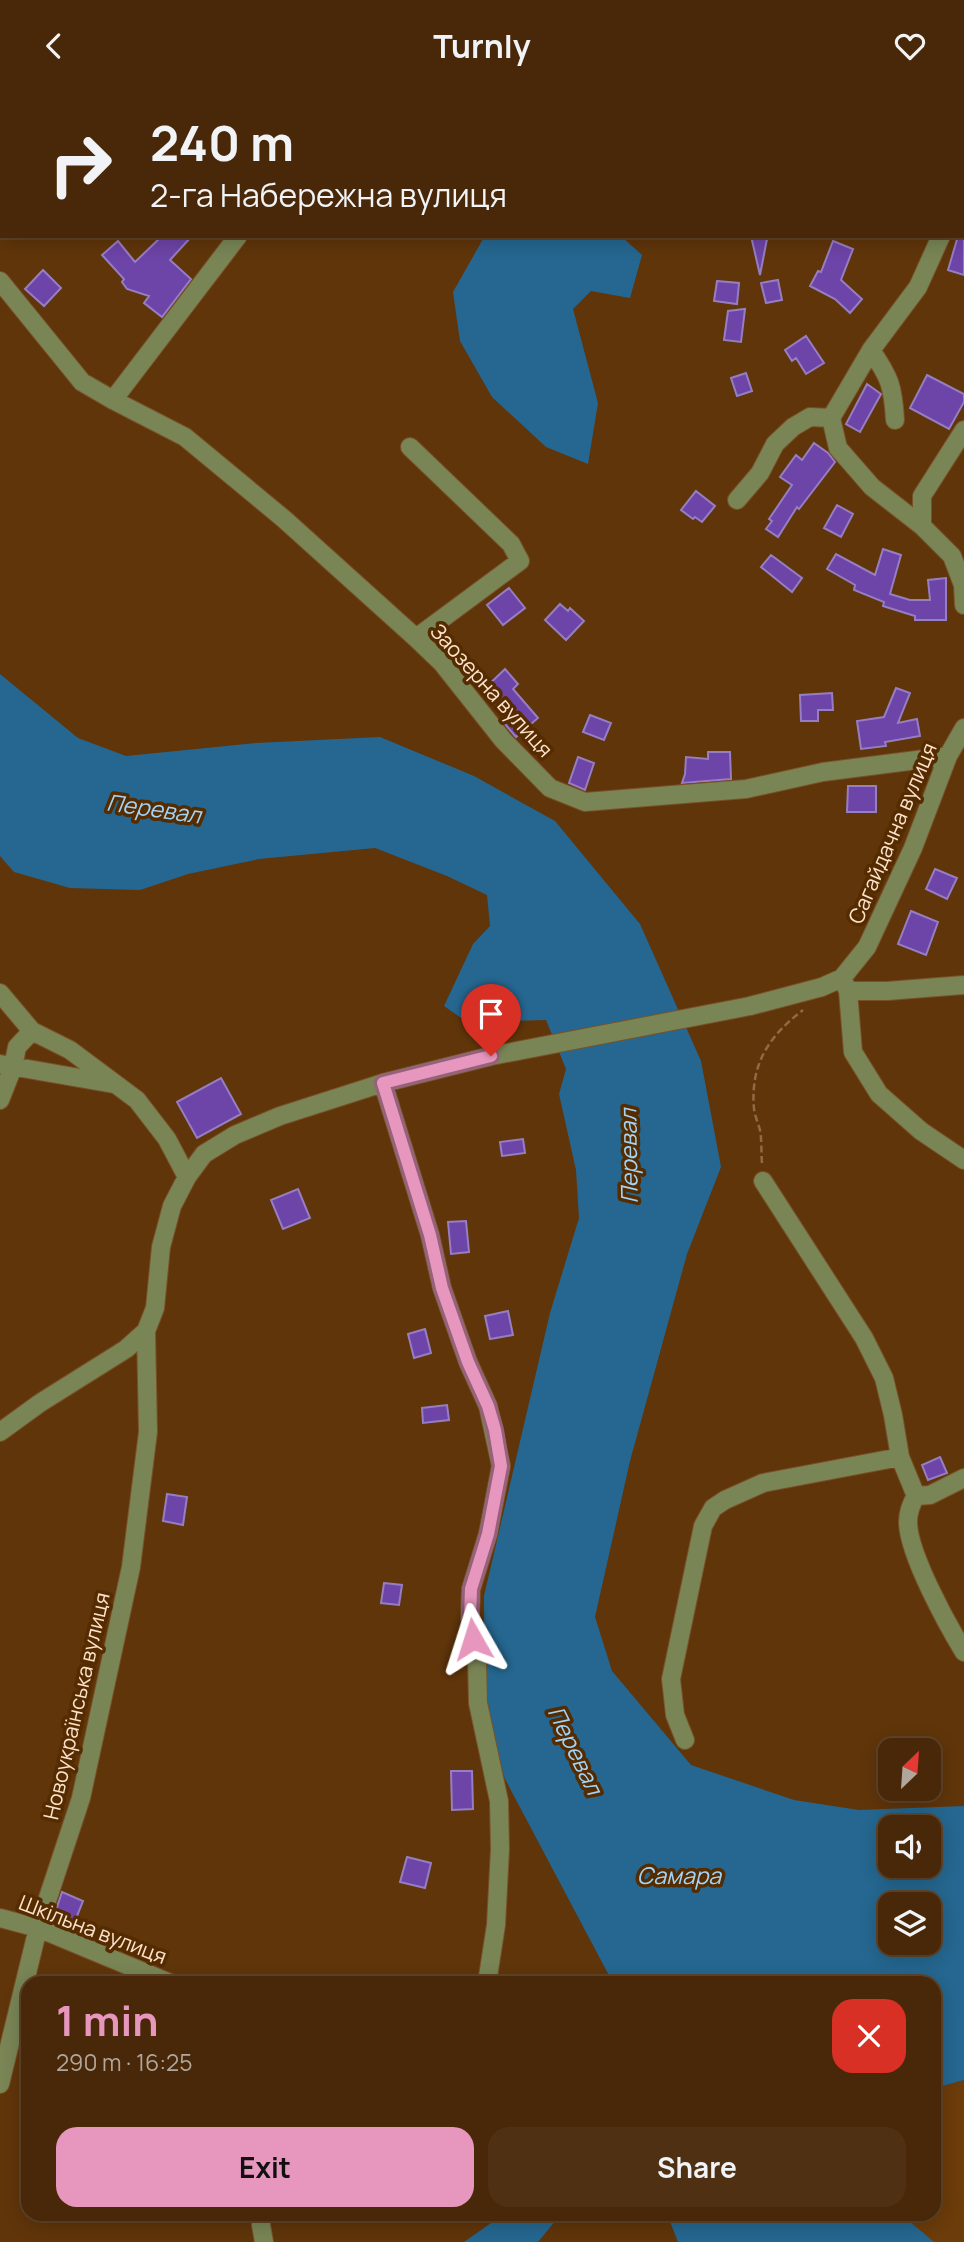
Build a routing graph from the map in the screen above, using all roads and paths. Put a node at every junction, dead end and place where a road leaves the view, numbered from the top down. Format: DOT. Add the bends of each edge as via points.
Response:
graph roads {
  1 [pos="236,238"];
  2 [pos="940,238"];
  3 [pos="0,281"];
  4 [pos="870,350"];
  5 [pos="113,400"];
  6 [pos="831,418"];
  7 [pos="895,420"];
  8 [pos="964,430"];
  9 [pos="410,447"];
  10 [pos="737,500"];
  11 [pos="922,526"];
  12 [pos="964,604"];
  13 [pos="416,638"];
  14 [pos="964,728"];
  15 [pos="948,757"];
  16 [pos="845,984"];
  17 [pos="964,985"];
  18 [pos="0,993"];
  19 [pos="805,1008"];
  20 [pos="32,1031"];
  21 [pos="7,1065"];
  22 [pos="383,1083"];
  23 [pos="120,1085"];
  24 [pos="0,1100"];
  25 [pos="964,1160"];
  26 [pos="187,1177"];
  27 [pos="763,1181"];
  28 [pos="146,1331"];
  29 [pos="0,1432"];
  30 [pos="900,1457"];
  31 [pos="964,1478"];
  32 [pos="916,1496"];
  33 [pos="964,1653"];
  34 [pos="685,1740"];
  35 [pos="0,1918"];
  36 [pos="38,1928"];
  37 [pos="26,1976"];
  38 [pos="153,1976"];
  39 [pos="487,1976"];
  40 [pos="21,1998"];
  41 [pos="0,2084"];
  42 [pos="261,2221"];
  43 [pos="264,2242"];
  1 -- 5 [label="street"];
  2 -- 4 [label="street" via="918,287"];
  3 -- 5 [label="street, Заозерна вулиця" via="82,381"];
  4 -- 6 [label="street"];
  4 -- 7 [label="street" via="893,390"];
  5 -- 13 [label="street, Заозерна вулиця" via="185,437"];
  6 -- 10 [label="street" via="810,417 793,427 775,444 760,473"];
  6 -- 11 [label="street" via="838,447 872,487"];
  8 -- 11 [label="street" via="922,496"];
  9 -- 13 [label="street" via="511,544 520,561"];
  11 -- 12 [label="street" via="952,556 963,585"];
  13 -- 15 [label="street, Заозерна вулиця" via="550,788 585,802 746,789 823,772"];
  14 -- 15 [label="street, Сагайдачна вулиця"];
  15 -- 16 [label="street, Сагайдачна вулиця" via="913,848"];
  16 -- 17 [label="street" via="887,991"];
  16 -- 22 [label="street, Новоукраїнська вулиця" via="491,1056"];
  16 -- 25 [label="street" via="853,1052 879,1094"];
  18 -- 20 [label="street"];
  19 -- 27 [label="path" via="770,1040 758,1066 754,1110"];
  20 -- 21 [label="street"];
  20 -- 23 [label="street" via="70,1050"];
  21 -- 23 [label="street"];
  21 -- 24 [label="street"];
  22 -- 26 [label="street, Новоукраїнська вулиця" via="235,1135 204,1154"];
  22 -- 39 [label="street" via="442,1288 488,1406 501,1466 470,1598 478,1703 499,1801 496,1925"];
  23 -- 26 [label="street" via="167,1139"];
  26 -- 28 [label="street, Новоукраїнська вулиця" via="172,1206 161,1247 155,1308"];
  27 -- 30 [label="street" via="864,1338 884,1378"];
  28 -- 29 [label="street"];
  28 -- 36 [label="street, Новоукраїнська вулиця" via="148,1432 131,1567 81,1798"];
  30 -- 32 [label="street"];
  30 -- 34 [label="street" via="763,1483 713,1508 703,1526 671,1679 675,1715"];
  31 -- 32 [label="street" via="930,1495"];
  32 -- 33 [label="street" via="908,1524 913,1544"];
  35 -- 36 [label="street, Шкільна вулиця"];
  36 -- 37 [label="street, Новоукраїнська вулиця"];
  36 -- 38 [label="street, Шкільна вулиця"];
  40 -- 41 [label="street, Новоукраїнська вулиця"];
  42 -- 43 [label="street"];
}
